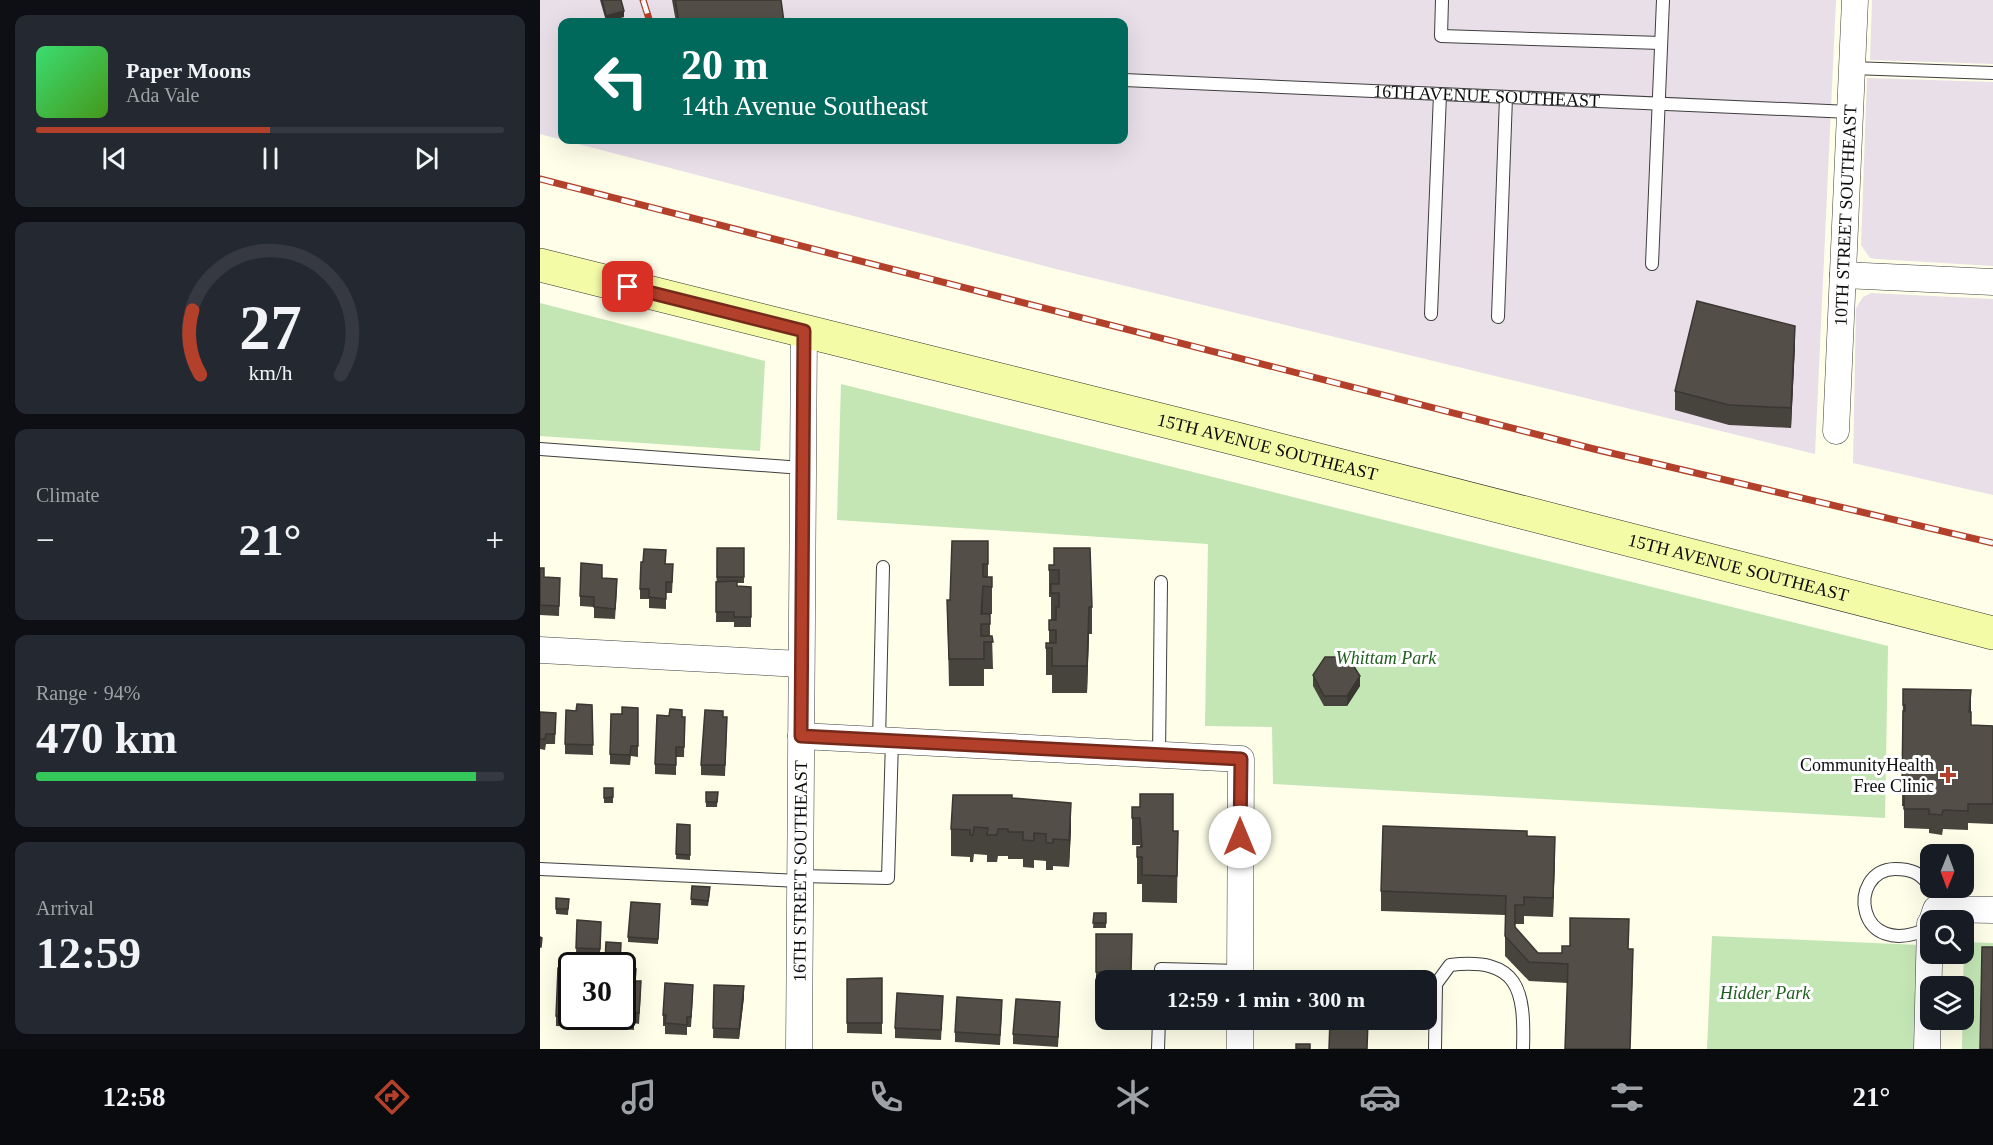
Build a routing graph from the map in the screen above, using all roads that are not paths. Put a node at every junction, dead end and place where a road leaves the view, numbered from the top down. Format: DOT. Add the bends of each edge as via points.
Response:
graph roads {
  1 [pos="1442,0"];
  2 [pos="1663,0"];
  3 [pos="1855,0"];
  4 [pos="1661,43"];
  5 [pos="1852,68"];
  6 [pos="1993,73"];
  7 [pos="1128,80"];
  8 [pos="1440,94"];
  9 [pos="1506,97"];
  10 [pos="1659,104"];
  11 [pos="1850,112"];
  12 [pos="1652,264"];
  13 [pos="540,265"];
  14 [pos="1843,275"];
  15 [pos="1993,282"];
  16 [pos="1431,314"];
  17 [pos="1498,317"];
  18 [pos="804,331"];
  19 [pos="1836,431"];
  20 [pos="540,449"];
  21 [pos="802,468"];
  22 [pos="883,567"];
  23 [pos="1161,582"];
  24 [pos="1993,633"];
  25 [pos="540,650"];
  26 [pos="801,664"];
  27 [pos="801,736"];
  28 [pos="886,741"];
  29 [pos="1159,755"];
  30 [pos="540,869"];
  31 [pos="800,878"];
  32 [pos="1932,909"];
  33 [pos="1993,910"];
  34 [pos="1240,970"];
  35 [pos="1159,1030"];
  36 [pos="1240,1030"];
  37 [pos="799,1049"];
  38 [pos="1158,1049"];
  39 [pos="1240,1049"];
  40 [pos="1435,1049"];
  41 [pos="1523,1049"];
  42 [pos="1927,1049"];
  1 -- 4 [label="lane" via="1441,36"];
  2 -- 4 [label="lane"];
  3 -- 5 [label="street, 10TH STREET SOUTHEAST"];
  4 -- 10 [label="lane"];
  5 -- 6 [label="lane"];
  5 -- 11 [label="street, 10TH STREET SOUTHEAST"];
  7 -- 8 [label="lane, 16TH AVENUE SOUTHEAST"];
  8 -- 9 [label="lane, 16TH AVENUE SOUTHEAST"];
  8 -- 16 [label="lane"];
  9 -- 10 [label="lane, 16TH AVENUE SOUTHEAST"];
  9 -- 17 [label="lane"];
  10 -- 11 [label="lane, 16TH AVENUE SOUTHEAST"];
  10 -- 12 [label="lane"];
  11 -- 14 [label="street, 10TH STREET SOUTHEAST"];
  13 -- 18 [label="street, 15TH AVENUE SOUTHEAST"];
  14 -- 15 [label="street"];
  14 -- 19 [label="street, 10TH STREET SOUTHEAST"];
  18 -- 21 [label="street, 16TH STREET SOUTHEAST"];
  18 -- 24 [label="street, 15TH AVENUE SOUTHEAST"];
  20 -- 21 [label="lane"];
  21 -- 26 [label="street, 16TH STREET SOUTHEAST"];
  22 -- 28 [label="lane"];
  23 -- 29 [label="lane"];
  25 -- 26 [label="street"];
  26 -- 27 [label="street, 16TH STREET SOUTHEAST"];
  27 -- 28 [label="street"];
  27 -- 31 [label="street, 16TH STREET SOUTHEAST"];
  28 -- 29 [label="street"];
  28 -- 31 [label="lane" via="888,878"];
  29 -- 34 [label="street" via="1241,759"];
  30 -- 31 [label="lane"];
  31 -- 37 [label="street, 16TH STREET SOUTHEAST"];
  32 -- 32 [label="lane" via="1921,875 1910,869 1886,869 1867,886 1869,921 1882,934 1896,938 1912,936"];
  32 -- 33 [label="street"];
  32 -- 42 [label="street"];
  35 -- 38 [label="lane"];
  36 -- 39 [label="street"];
  40 -- 41 [label="lane" via="1437,984 1450,965 1474,962 1503,970 1516,986 1524,1011"];
}
